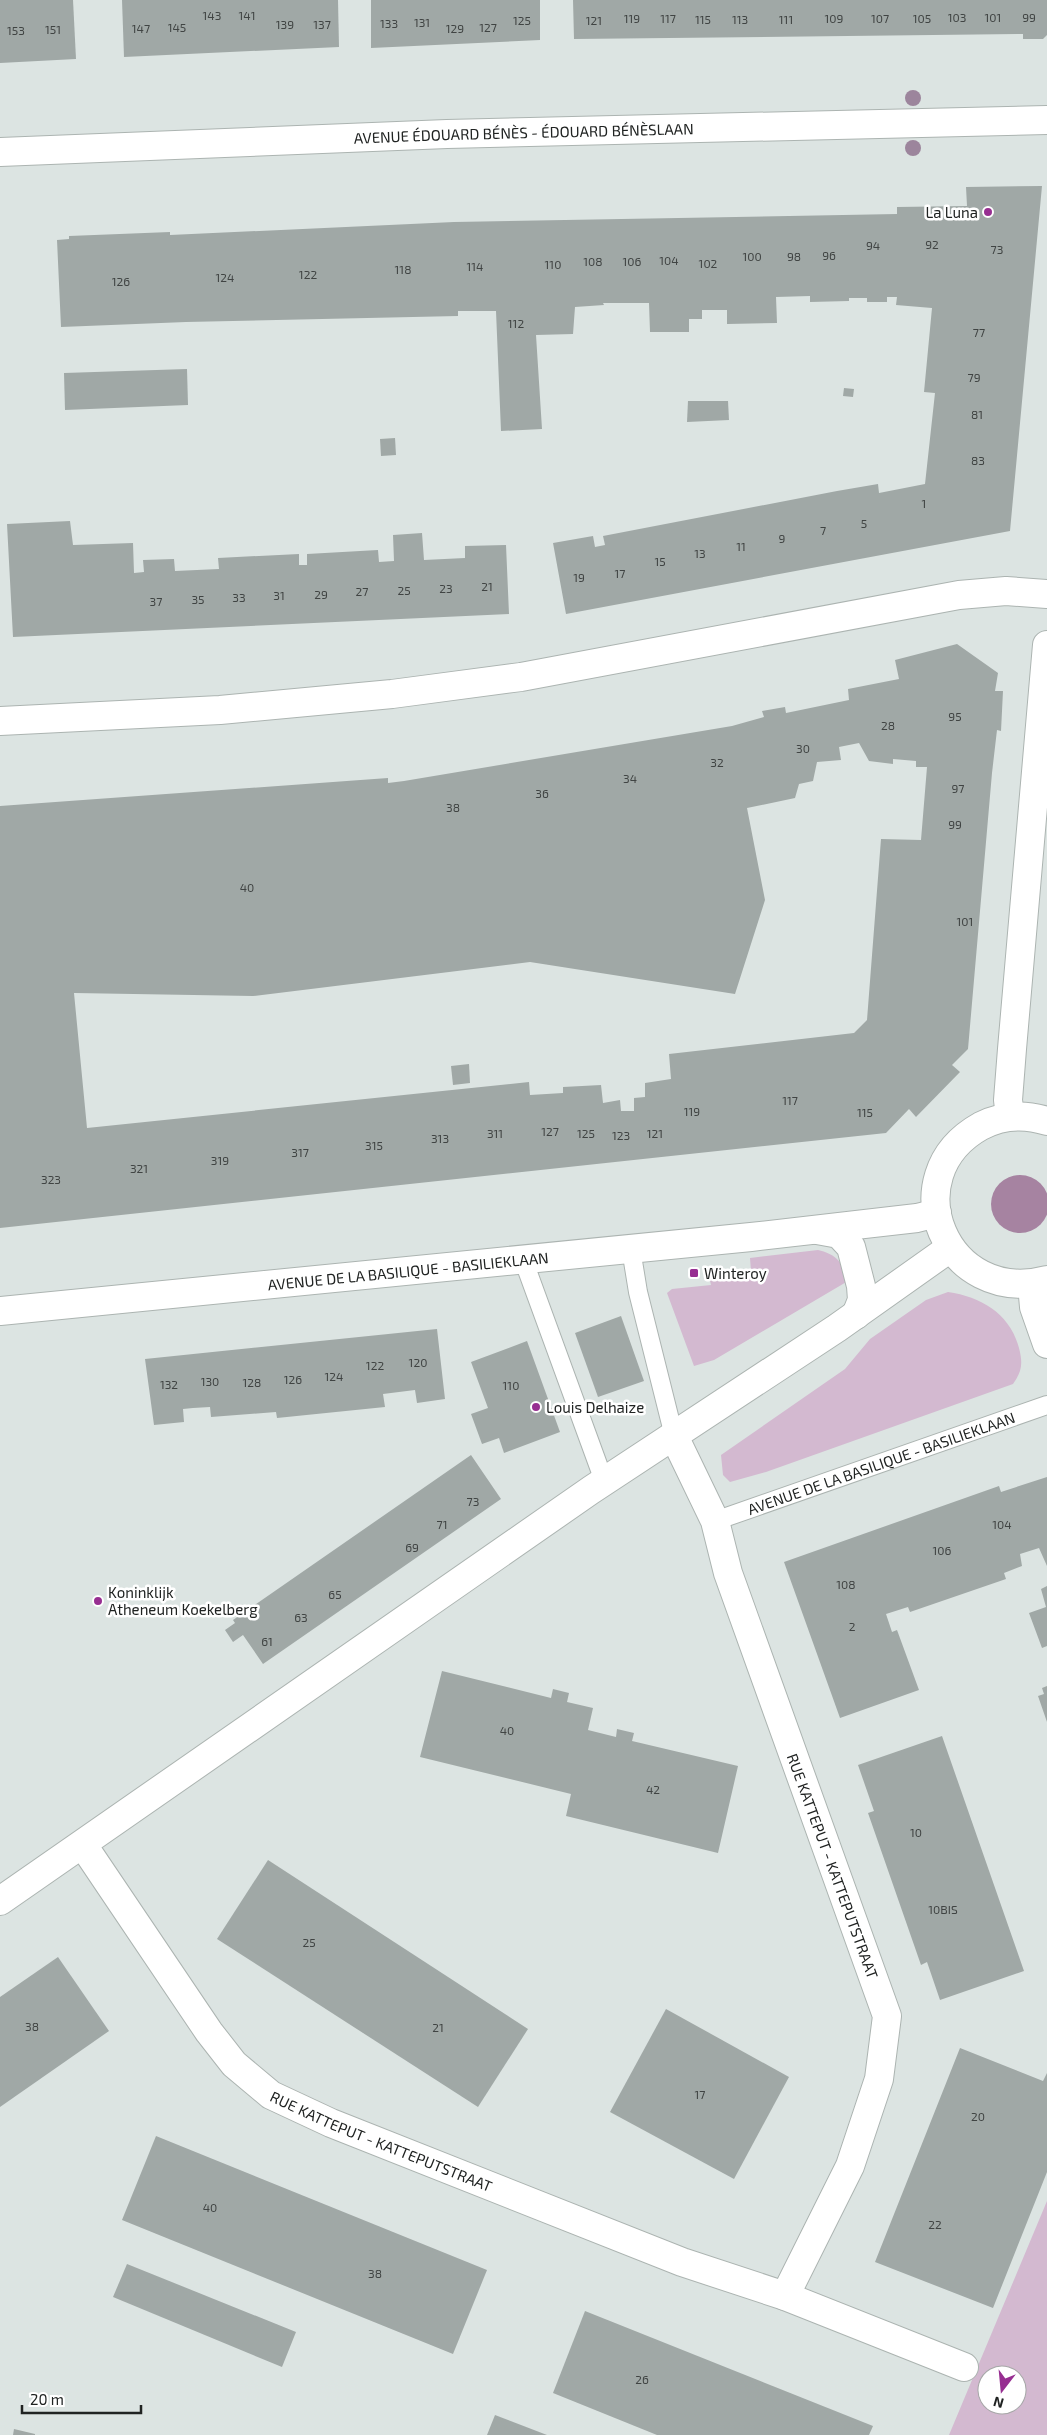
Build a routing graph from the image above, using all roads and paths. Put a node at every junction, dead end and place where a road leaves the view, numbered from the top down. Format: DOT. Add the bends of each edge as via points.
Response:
graph roads {
  1 [pos="1047,120"];
  2 [pos="0,152"];
  3 [pos="1047,594"];
  4 [pos="1047,645"];
  5 [pos="0,721"];
  6 [pos="1010,1116"];
  7 [pos="1047,1121"];
  8 [pos="937,1213"];
  9 [pos="816,1230"];
  10 [pos="950,1248"];
  11 [pos="631,1249"];
  12 [pos="523,1259"];
  13 [pos="1039,1282"];
  14 [pos="0,1311"];
  15 [pos="856,1315"];
  16 [pos="1047,1344"];
  17 [pos="1047,1405"];
  18 [pos="674,1436"];
  19 [pos="604,1481"];
  20 [pos="714,1521"];
  21 [pos="83,1845"];
  22 [pos="0,1902"];
  23 [pos="786,2296"];
  24 [pos="964,2367"];
  1 -- 2 [label="street, AVENUE ÉDOUARD BÉNÈS - ÉDOUARD BÉNÈSLAAN" via="447,134"];
  3 -- 5 [label="street" via="1006,591 959,595 521,677 392,694 220,710"];
  4 -- 6 [label="street" via="1012,1048"];
  6 -- 7 [label="street"];
  6 -- 8 [label="street" via="988,1122 969,1133 953,1149 936,1190"];
  8 -- 9 [label="street, AVENUE DE LA BASILIQUE - BASILIEKLAAN"];
  8 -- 10 [label="street"];
  9 -- 11 [label="street, AVENUE DE LA BASILIQUE - BASILIEKLAAN"];
  9 -- 15 [label="street, AVENUE DE LA BASILIQUE - BASILIEKLAAN" via="839,1234 850,1247 861,1286 862,1300"];
  10 -- 13 [label="street" via="966,1265 986,1277 1008,1284"];
  10 -- 15 [label="street"];
  11 -- 12 [label="street, AVENUE DE LA BASILIQUE - BASILIEKLAAN"];
  11 -- 18 [label="lane" via="638,1292"];
  12 -- 14 [label="street, AVENUE DE LA BASILIQUE - BASILIEKLAAN"];
  12 -- 19 [label="lane"];
  13 -- 16 [label="street" via="1034,1307"];
  15 -- 18 [label="street"];
  17 -- 20 [label="lane, AVENUE DE LA BASILIQUE - BASILIEKLAAN"];
  18 -- 19 [label="street"];
  18 -- 20 [label="street, RUE KATTEPUT - KATTEPUTSTRAAT"];
  19 -- 21 [label="street"];
  20 -- 23 [label="street, RUE KATTEPUT - KATTEPUTSTRAAT" via="728,1573 887,2016 878,2079 850,2166"];
  21 -- 22 [label="street"];
  21 -- 23 [label="street, RUE KATTEPUT - KATTEPUTSTRAAT" via="209,2032 234,2064 271,2095 340,2127 682,2262"];
  23 -- 24 [label="street, RUE KATTEPUT - KATTEPUTSTRAAT"];
}
